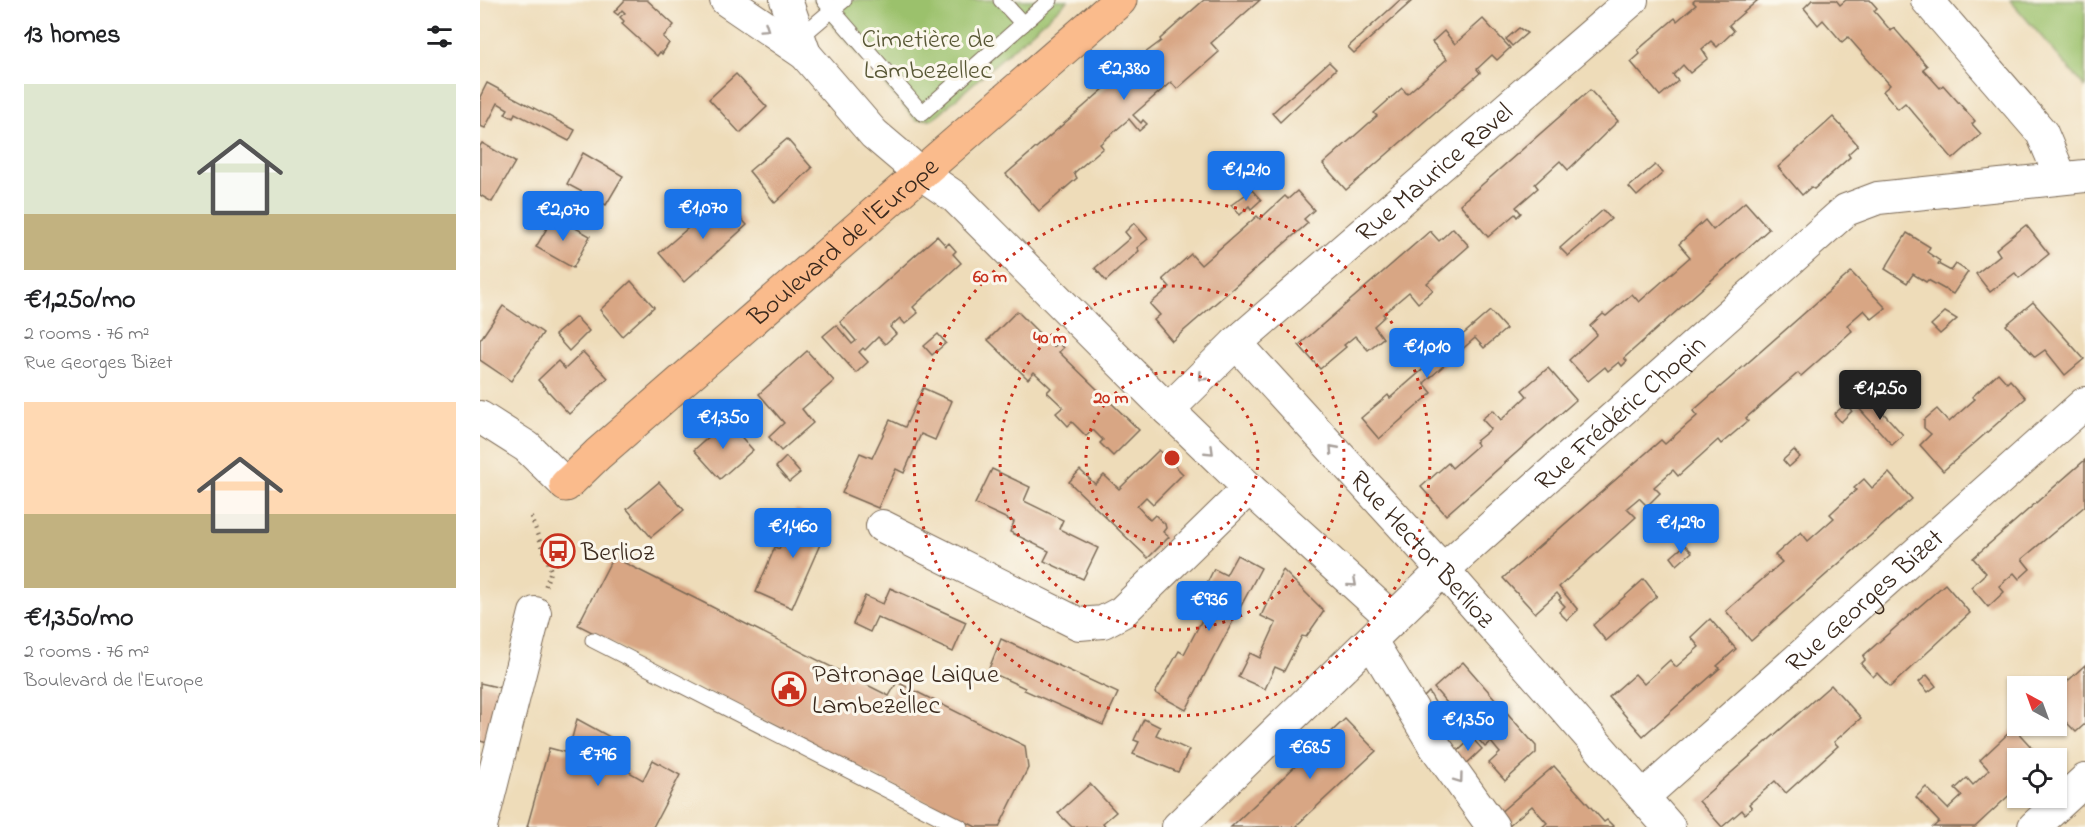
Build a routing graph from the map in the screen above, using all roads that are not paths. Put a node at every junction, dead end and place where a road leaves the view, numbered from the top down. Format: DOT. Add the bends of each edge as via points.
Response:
graph roads {
  1 [pos="726,0"];
  2 [pos="786,0"];
  3 [pos="1001,0"];
  4 [pos="1050,0"];
  5 [pos="1120,0"];
  6 [pos="1632,0"];
  7 [pos="1927,0"];
  8 [pos="833,3"];
  9 [pos="1023,24"];
  10 [pos="802,47"];
  11 [pos="920,173"];
  12 [pos="2073,177"];
  13 [pos="1236,343"];
  14 [pos="2085,403"];
  15 [pos="1168,410"];
  16 [pos="480,417"];
  17 [pos="566,485"];
  18 [pos="1249,488"];
  19 [pos="882,526"];
  20 [pos="1443,570"];
  21 [pos="535,613"];
  22 [pos="1393,619"];
  23 [pos="593,640"];
  24 [pos="1371,641"];
  25 [pos="2085,780"];
  26 [pos="1643,797"];
  27 [pos="481,827"];
  28 [pos="960,827"];
  29 [pos="1178,827"];
  30 [pos="1493,827"];
  31 [pos="1669,827"];
  32 [pos="2034,827"];
  1 -- 10 [label="street, one-way"];
  2 -- 10 [label="street"];
  3 -- 9 [label="lane"];
  4 -- 9 [label="lane"];
  5 -- 11 [label="main road, Boulevard de l'Europe"];
  6 -- 13 [label="street, Rue Maurice Ravel"];
  7 -- 12 [label="street" via="2042,133"];
  8 -- 9 [label="lane" via="922,113"];
  8 -- 10 [label="lane"];
  10 -- 11 [label="street" via="874,134"];
  11 -- 15 [label="street" via="970,211"];
  11 -- 17 [label="main road, Boulevard de l'Europe"];
  12 -- 20 [label="street, Rue Frédéric Chopin" via="1878,198 1846,210"];
  13 -- 15 [label="street, one-way"];
  20 -- 13 [label="street, Rue Hector Berlioz, one-way"];
  14 -- 26 [label="street, Rue Georges Bizet"];
  15 -- 18 [label="street, one-way"];
  16 -- 17 [label="street" via="527,447"];
  18 -- 19 [label="street" via="1122,612 1103,622 1079,624"];
  18 -- 22 [label="street, one-way"];
  20 -- 22 [label="street, Rue Frédéric Chopin"];
  20 -- 26 [label="street, Rue Hector Berlioz"];
  21 -- 27 [label="street"];
  22 -- 24 [label="street, Rue Frédéric Chopin"];
  23 -- 28 [label="lane"];
  24 -- 29 [label="street, Rue Frédéric Chopin"];
  24 -- 30 [label="street, one-way" via="1434,745"];
  25 -- 32 [label="street"];
  26 -- 31 [label="street, Rue Hector Berlioz"];
}
